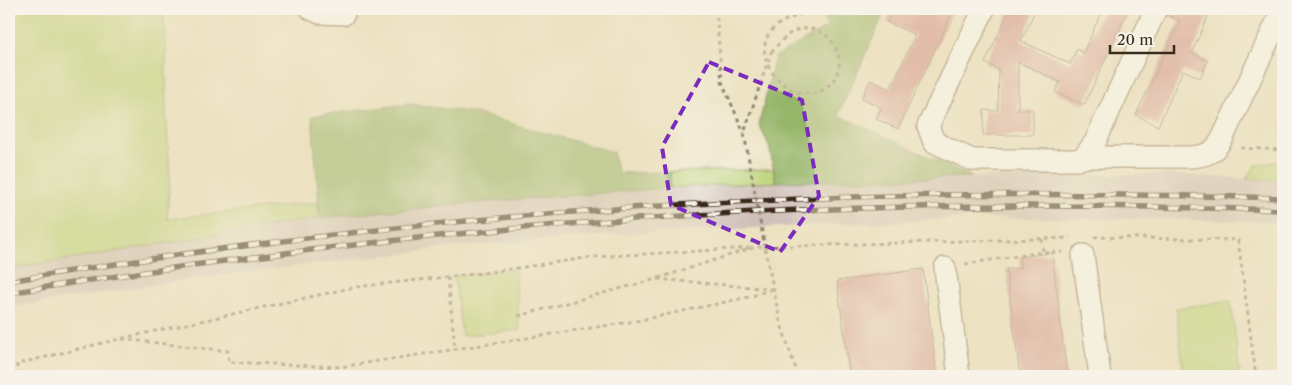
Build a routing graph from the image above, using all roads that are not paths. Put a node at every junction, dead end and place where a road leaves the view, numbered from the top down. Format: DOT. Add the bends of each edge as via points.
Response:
graph roads {
  1 [pos="311,9"];
  2 [pos="984,9"];
  3 [pos="1156,9"];
  4 [pos="1283,9"];
  5 [pos="344,14"];
  6 [pos="1084,157"];
  7 [pos="1082,243"];
  8 [pos="945,268"];
  9 [pos="958,376"];
  10 [pos="1100,376"];
  1 -- 5 [label="street" via="320,13"];
  2 -- 6 [label="street" via="928,126 934,142 972,160 1076,160"];
  3 -- 6 [label="street" via="1095,142"];
  4 -- 6 [label="street" via="1218,147 1204,156"];
  7 -- 10 [label="street"];
  8 -- 9 [label="street"];
}
